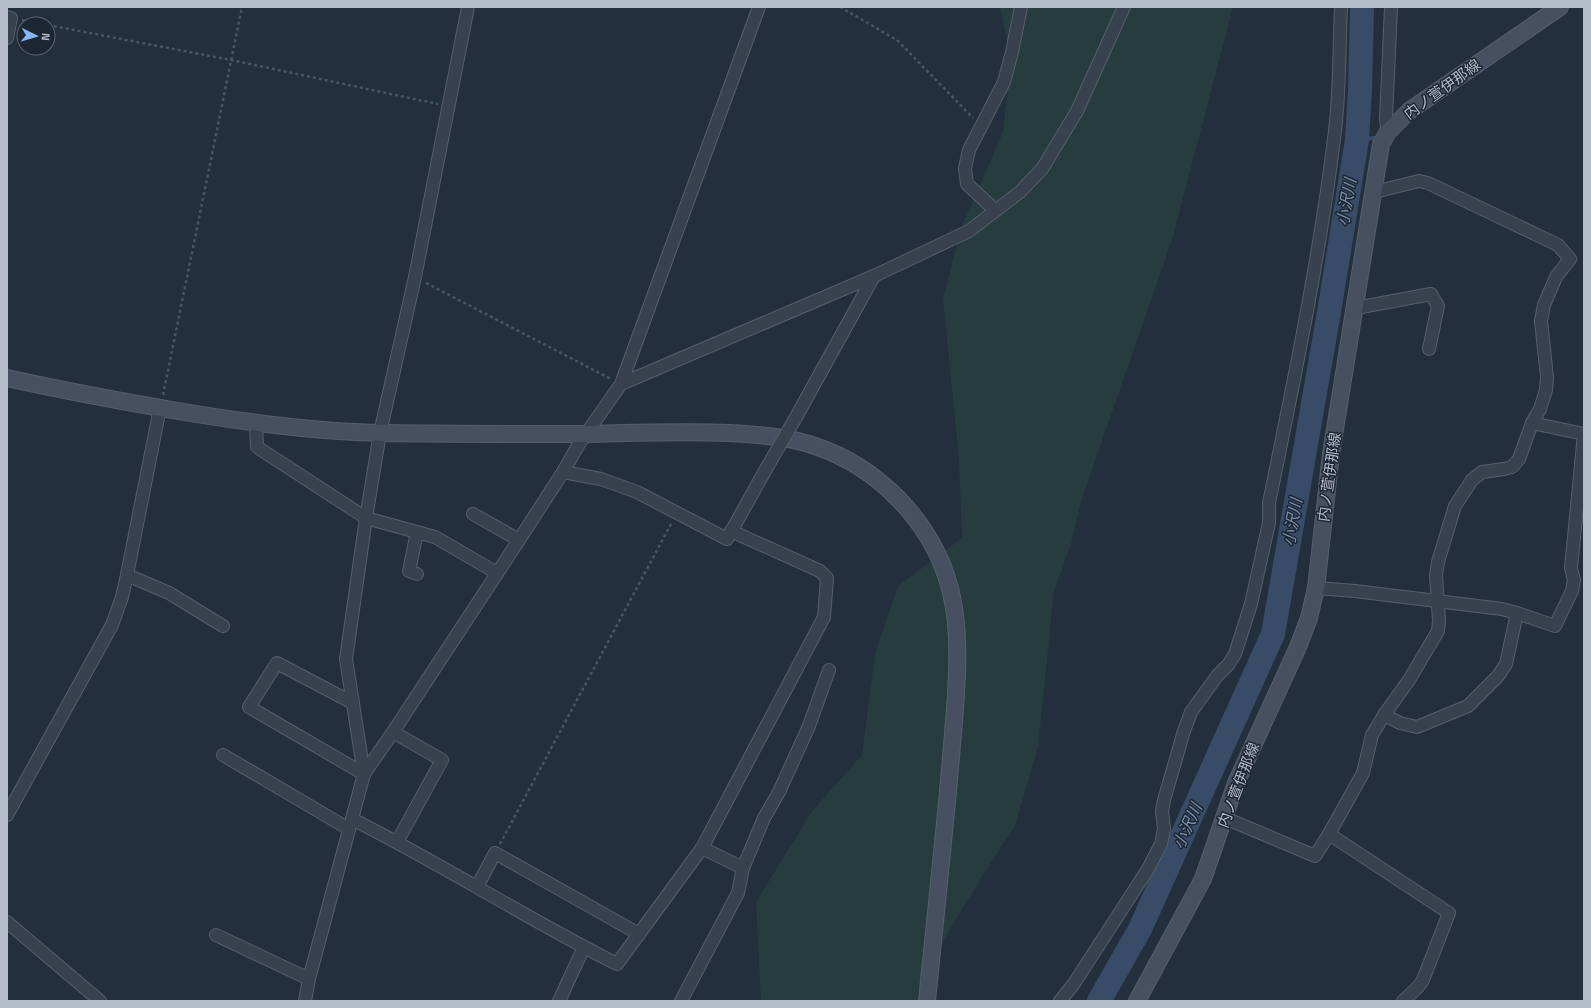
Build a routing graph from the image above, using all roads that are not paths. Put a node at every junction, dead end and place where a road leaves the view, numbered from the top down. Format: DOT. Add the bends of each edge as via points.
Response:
graph roads {
  1 [pos="468,7"];
  2 [pos="759,7"];
  3 [pos="1021,7"];
  4 [pos="1124,7"];
  5 [pos="1341,7"];
  6 [pos="1391,7"];
  7 [pos="1560,7"];
  8 [pos="9,18"];
  9 [pos="7,38"];
  10 [pos="1388,132"];
  11 [pos="1374,192"];
  12 [pos="996,210"];
  13 [pos="874,276"];
  14 [pos="1356,308"];
  15 [pos="1429,349"];
  16 [pos="7,378"];
  17 [pos="621,384"];
  18 [pos="160,408"];
  19 [pos="1532,423"];
  20 [pos="256,424"];
  21 [pos="380,433"];
  22 [pos="586,434"];
  23 [pos="563,472"];
  24 [pos="473,514"];
  25 [pos="366,518"];
  26 [pos="731,531"];
  27 [pos="417,532"];
  28 [pos="519,540"];
  29 [pos="497,572"];
  30 [pos="417,574"];
  31 [pos="127,575"];
  32 [pos="1316,588"];
  33 [pos="1437,602"];
  34 [pos="1517,613"];
  35 [pos="223,626"];
  36 [pos="829,670"];
  37 [pos="353,703"];
  38 [pos="1384,715"];
  39 [pos="393,732"];
  40 [pos="223,755"];
  41 [pos="364,774"];
  42 [pos="7,816"];
  43 [pos="1224,818"];
  44 [pos="350,824"];
  45 [pos="1329,834"];
  46 [pos="397,842"];
  47 [pos="702,848"];
  48 [pos="743,868"];
  49 [pos="477,887"];
  50 [pos="7,922"];
  51 [pos="639,934"];
  52 [pos="216,935"];
  53 [pos="584,947"];
  54 [pos="309,979"];
  55 [pos="100,1001"];
  56 [pos="305,1001"];
  57 [pos="559,1001"];
  58 [pos="681,1001"];
  59 [pos="927,1001"];
  60 [pos="1060,1001"];
  61 [pos="1137,1001"];
  62 [pos="1404,1001"];
  1 -- 21 [label="street" via="415,277"];
  2 -- 17 [label="street"];
  3 -- 12 [label="street" via="1004,82 969,150 965,168 966,184"];
  4 -- 12 [label="street" via="1077,111 1042,169 1020,192"];
  5 -- 60 [label="street" via="1335,130 1316,260 1269,503 1269,523 1251,604 1235,654 1191,712 1164,800 1161,844 1144,875"];
  6 -- 10 [label="street" via="1386,119"];
  7 -- 10 [label="street, 内ノ萱伊那線" via="1409,111"];
  8 -- 9 [label="street"];
  10 -- 11 [label="street, 内ノ萱伊那線" via="1382,144"];
  11 -- 14 [label="street, 内ノ萱伊那線"];
  11 -- 19 [label="street" via="1419,181 1428,182 1558,245 1570,259 1556,277 1544,305 1541,321 1546,390"];
  12 -- 13 [label="street" via="969,231"];
  13 -- 17 [label="street"];
  13 -- 26 [label="street, bridge"];
  14 -- 15 [label="street" via="1431,294 1438,306"];
  14 -- 32 [label="street, 内ノ萱伊那線" via="1331,454"];
  16 -- 18 [label="street"];
  17 -- 22 [label="street"];
  18 -- 20 [label="street"];
  18 -- 31 [label="street"];
  19 -- 33 [label="street" via="1519,459 1512,467 1482,472 1472,480 1455,506 1438,562"];
  19 -- 34 [label="street" via="1584,434 1571,568 1574,580 1572,591 1555,626"];
  20 -- 21 [label="street"];
  20 -- 25 [label="street" via="257,447"];
  21 -- 22 [label="street"];
  21 -- 25 [label="street"];
  22 -- 23 [label="street"];
  22 -- 59 [label="street" via="685,431 764,435 812,444 861,468 879,481 916,518 934,548 949,586 956,626 957,690"];
  23 -- 26 [label="street" via="601,479 637,492 727,539"];
  23 -- 28 [label="street"];
  24 -- 28 [label="street"];
  25 -- 27 [label="street"];
  25 -- 37 [label="street" via="346,659"];
  26 -- 47 [label="street" via="820,571 827,578 825,609 824,617"];
  27 -- 29 [label="street" via="434,537"];
  27 -- 30 [label="street" via="410,571"];
  28 -- 29 [label="street"];
  29 -- 39 [label="street"];
  31 -- 35 [label="street" via="169,593"];
  31 -- 42 [label="street" via="112,625"];
  32 -- 33 [label="street"];
  32 -- 43 [label="street, 内ノ萱伊那線" via="1309,618 1298,646 1236,783"];
  33 -- 34 [label="street"];
  33 -- 38 [label="street" via="1438,631 1409,680"];
  34 -- 38 [label="street" via="1506,664 1498,676 1468,706 1417,727 1400,723"];
  36 -- 48 [label="street" via="809,726 779,792 764,818"];
  37 -- 41 [label="street"];
  37 -- 41 [label="street" via="277,663 249,707"];
  38 -- 45 [label="street" via="1372,735 1358,784"];
  39 -- 41 [label="street"];
  39 -- 46 [label="street" via="442,760"];
  40 -- 44 [label="street"];
  41 -- 44 [label="street"];
  43 -- 45 [label="street" via="1315,856"];
  43 -- 61 [label="street, 内ノ萱伊那線" via="1203,879"];
  44 -- 46 [label="street"];
  44 -- 54 [label="street"];
  45 -- 62 [label="street" via="1450,913 1423,980"];
  46 -- 49 [label="street"];
  47 -- 48 [label="street"];
  47 -- 51 [label="street"];
  48 -- 58 [label="street" via="738,893"];
  49 -- 51 [label="street" via="495,853"];
  49 -- 53 [label="street"];
  50 -- 55 [label="street"];
  51 -- 53 [label="street" via="617,964"];
  52 -- 54 [label="street"];
  53 -- 57 [label="street"];
  54 -- 56 [label="street"];
}
